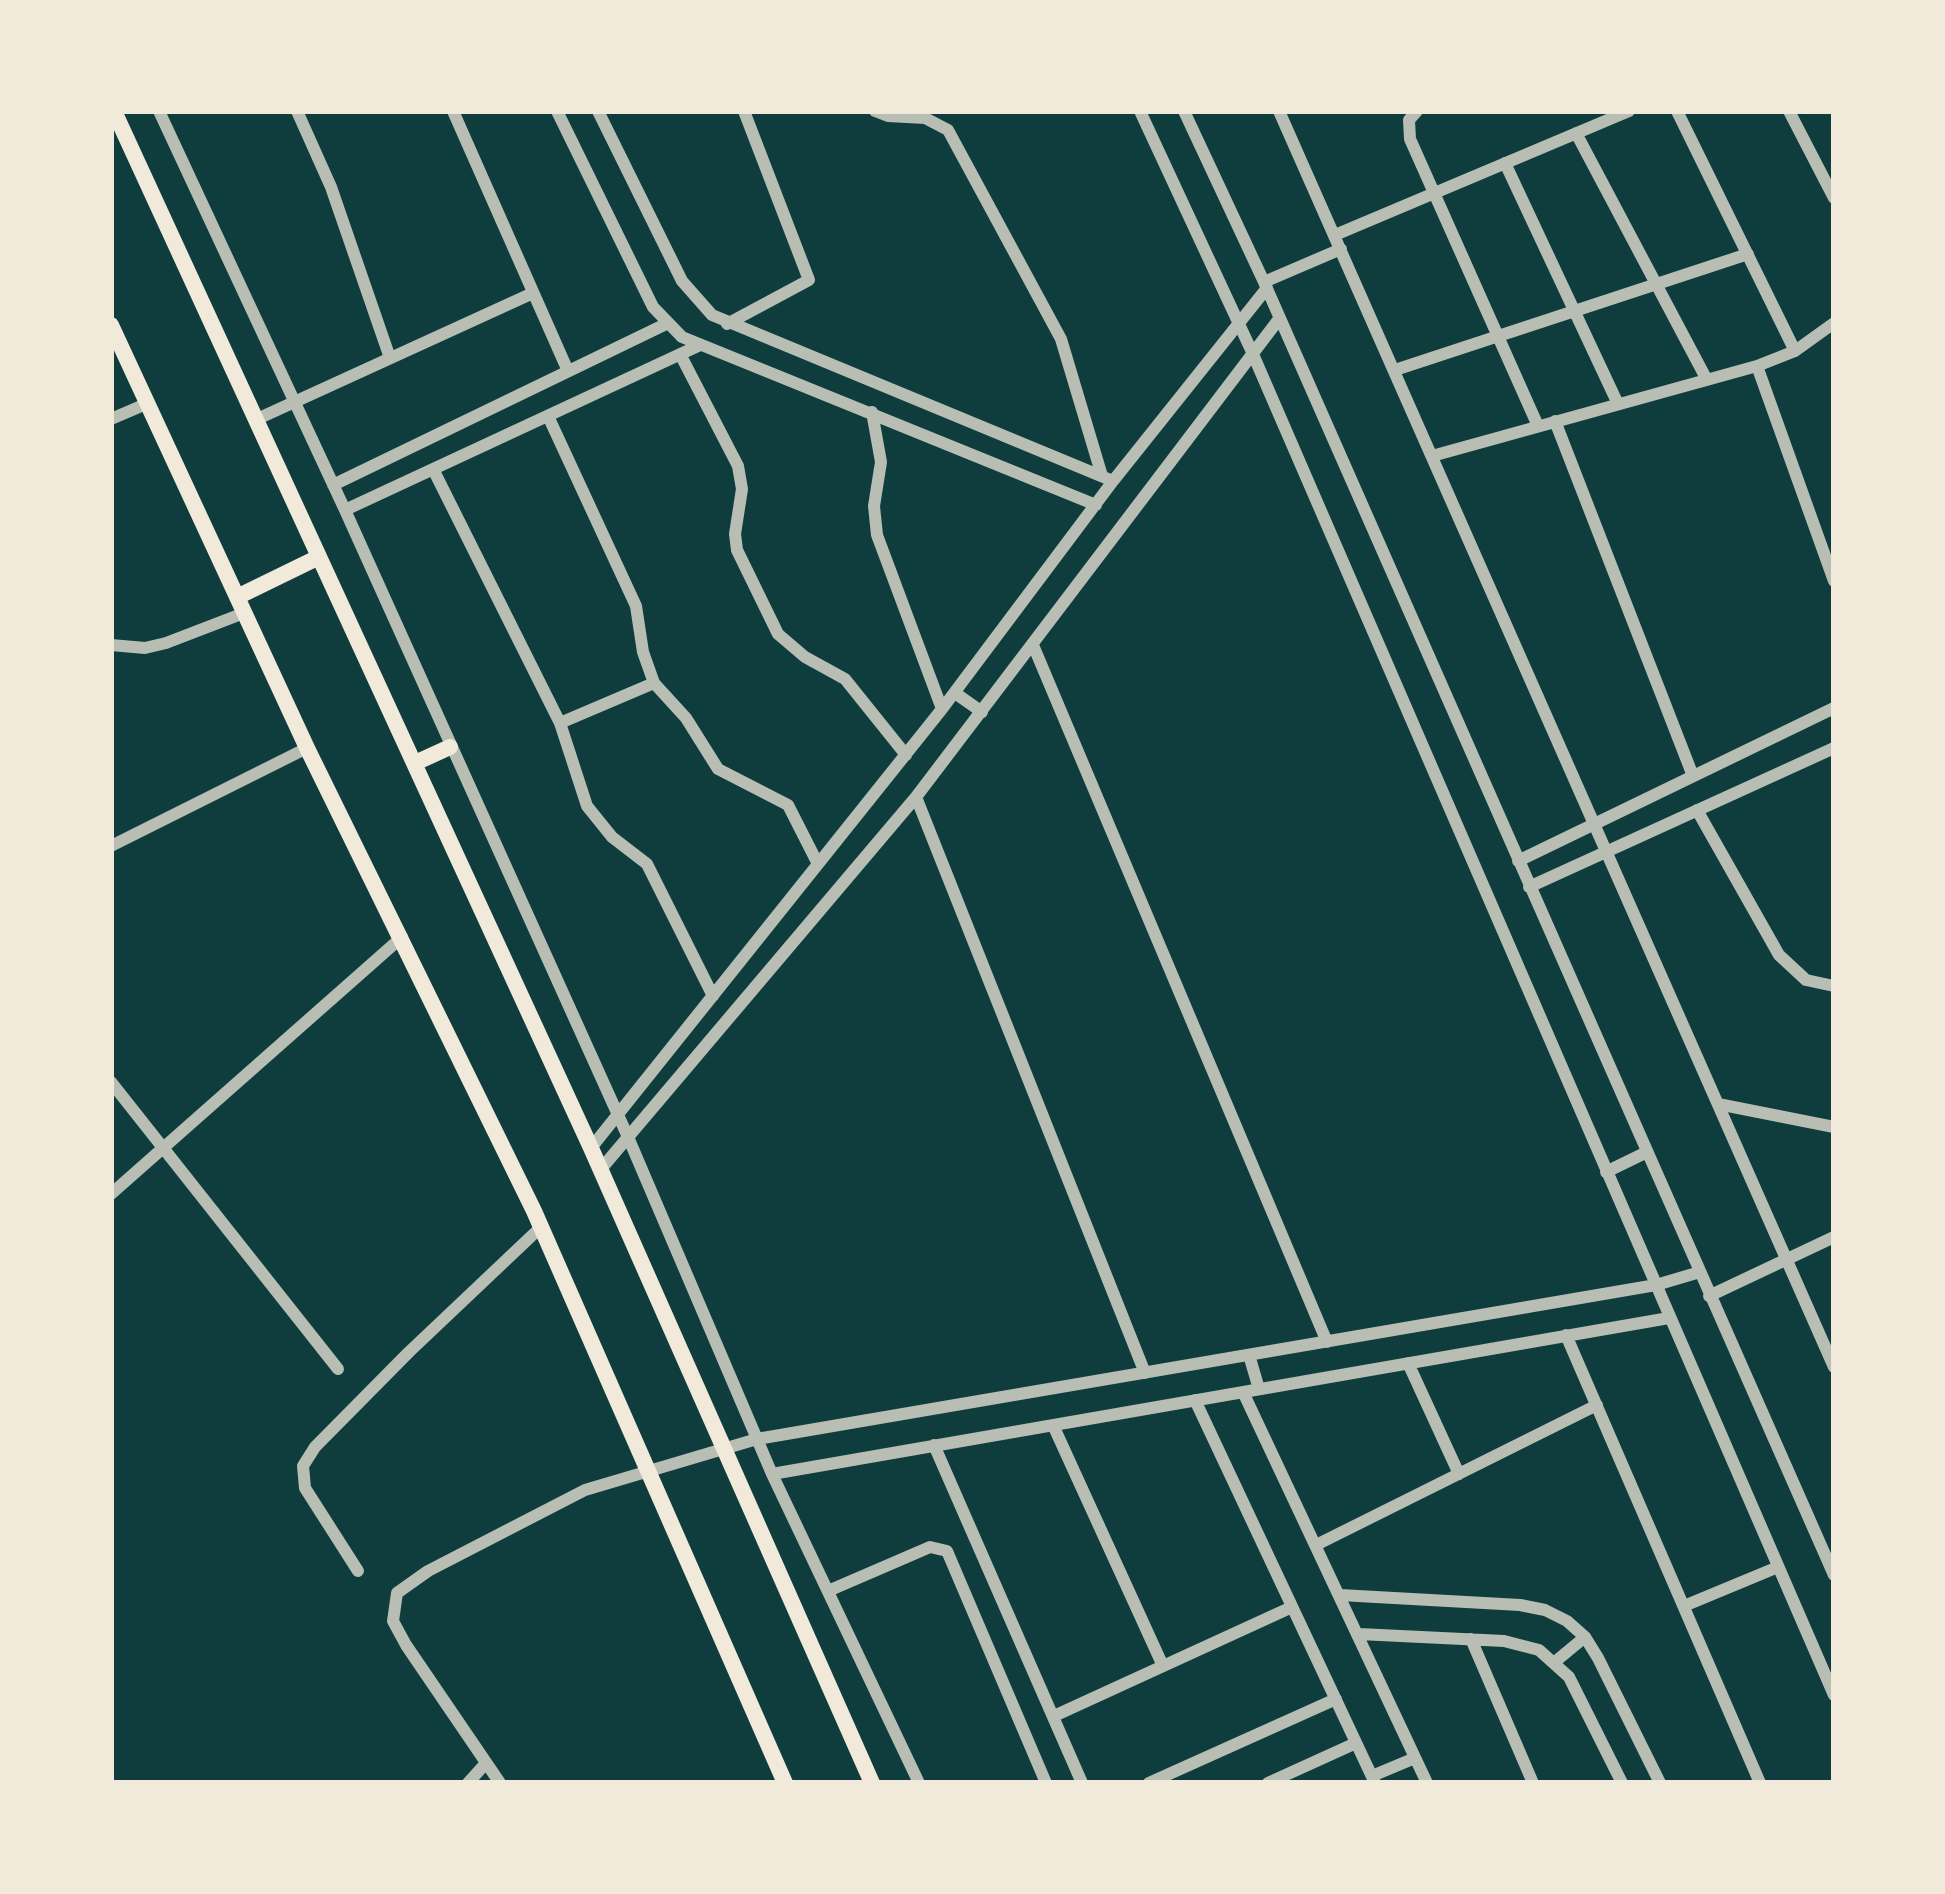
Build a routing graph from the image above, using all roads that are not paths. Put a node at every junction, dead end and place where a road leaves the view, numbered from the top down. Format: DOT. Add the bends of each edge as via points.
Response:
graph roads {
  1 [pos="114,111"];
  2 [pos="159,111"];
  3 [pos="297,111"];
  4 [pos="556,111"];
  5 [pos="598,111"];
  6 [pos="744,111"];
  7 [pos="875,111"];
  8 [pos="1140,111"];
  9 [pos="1184,111"];
  10 [pos="1279,111"];
  11 [pos="1417,111"];
  12 [pos="1628,111"];
  13 [pos="1677,111"];
  14 [pos="1789,111"];
  15 [pos="458,113"];
  16 [pos="1576,133"];
  17 [pos="1505,164"];
  18 [pos="1433,194"];
  19 [pos="1834,198"];
  20 [pos="1338,242"];
  21 [pos="1748,254"];
  22 [pos="1265,285"];
  23 [pos="1656,285"];
  24 [pos="533,293"];
  25 [pos="1574,311"];
  26 [pos="1279,319"];
  27 [pos="665,323"];
  28 [pos="1239,323"];
  29 [pos="728,324"];
  30 [pos="111,326"];
  31 [pos="1833,328"];
  32 [pos="754,335"];
  33 [pos="1498,336"];
  34 [pos="700,345"];
  35 [pos="1796,350"];
  36 [pos="1252,352"];
  37 [pos="680,354"];
  38 [pos="391,358"];
  39 [pos="745,363"];
  40 [pos="1757,365"];
  41 [pos="1395,370"];
  42 [pos="568,371"];
  43 [pos="1707,380"];
  44 [pos="293,403"];
  45 [pos="146,404"];
  46 [pos="1618,404"];
  47 [pos="872,412"];
  48 [pos="548,416"];
  49 [pos="111,419"];
  50 [pos="254,420"];
  51 [pos="1555,422"];
  52 [pos="1538,426"];
  53 [pos="1432,456"];
  54 [pos="433,469"];
  55 [pos="1108,479"];
  56 [pos="333,484"];
  57 [pos="1096,505"];
  58 [pos="345,510"];
  59 [pos="319,556"];
  60 [pos="1834,581"];
  61 [pos="241,605"];
  62 [pos="111,645"];
  63 [pos="1033,645"];
  64 [pos="654,683"];
  65 [pos="955,692"];
  66 [pos="1834,707"];
  67 [pos="942,709"];
  68 [pos="982,712"];
  69 [pos="560,724"];
  70 [pos="450,747"];
  71 [pos="307,748"];
  72 [pos="1834,748"];
  73 [pos="906,755"];
  74 [pos="415,763"];
  75 [pos="1693,776"];
  76 [pos="916,797"];
  77 [pos="1697,810"];
  78 [pos="1592,824"];
  79 [pos="111,846"];
  80 [pos="1606,852"];
  81 [pos="1518,861"];
  82 [pos="818,864"];
  83 [pos="1529,887"];
  84 [pos="402,937"];
  85 [pos="1834,986"];
  86 [pos="712,996"];
  87 [pos="111,1082"];
  88 [pos="1718,1103"];
  89 [pos="618,1114"];
  90 [pos="1834,1127"];
  91 [pos="628,1137"];
  92 [pos="164,1148"];
  93 [pos="591,1148"];
  94 [pos="1647,1152"];
  95 [pos="601,1169"];
  96 [pos="1606,1172"];
  97 [pos="111,1194"];
  98 [pos="542,1227"];
  99 [pos="1834,1237"];
  100 [pos="1786,1260"];
  101 [pos="1700,1272"];
  102 [pos="1656,1286"];
  103 [pos="1709,1296"];
  104 [pos="1670,1318"];
  105 [pos="1566,1335"];
  106 [pos="1327,1342"];
  107 [pos="1250,1355"];
  108 [pos="1408,1363"];
  109 [pos="1834,1367"];
  110 [pos="338,1370"];
  111 [pos="1145,1372"];
  112 [pos="1259,1389"];
  113 [pos="1244,1391"];
  114 [pos="1195,1400"];
  115 [pos="1597,1405"];
  116 [pos="1053,1425"];
  117 [pos="757,1439"];
  118 [pos="934,1445"];
  119 [pos="723,1449"];
  120 [pos="648,1470"];
  121 [pos="772,1474"];
  122 [pos="1460,1474"];
  123 [pos="1316,1545"];
  124 [pos="1778,1567"];
  125 [pos="358,1571"];
  126 [pos="1834,1575"];
  127 [pos="828,1591"];
  128 [pos="1340,1594"];
  129 [pos="1684,1606"];
  130 [pos="1292,1607"];
  131 [pos="1359,1634"];
  132 [pos="1585,1637"];
  133 [pos="1471,1640"];
  134 [pos="1556,1661"];
  135 [pos="1163,1666"];
  136 [pos="1833,1688"];
  137 [pos="1336,1699"];
  138 [pos="1054,1716"];
  139 [pos="1356,1743"];
  140 [pos="1415,1758"];
  141 [pos="486,1763"];
  142 [pos="1373,1779"];
  143 [pos="468,1783"];
  144 [pos="500,1783"];
  145 [pos="785,1783"];
  146 [pos="872,1783"];
  147 [pos="919,1783"];
  148 [pos="1046,1783"];
  149 [pos="1082,1783"];
  150 [pos="1150,1783"];
  151 [pos="1268,1783"];
  152 [pos="1426,1783"];
  153 [pos="1533,1783"];
  154 [pos="1622,1783"];
  155 [pos="1660,1783"];
  156 [pos="1760,1783"];
  1 -- 50 [label="main road"];
  2 -- 44 [label="street"];
  3 -- 38 [label="street"];
  4 -- 27 [label="street"];
  5 -- 29 [label="street" via="682,280"];
  6 -- 29 [label="street" via="809,280"];
  7 -- 55 [label="street" via="926,118 948,130 1061,339"];
  8 -- 28 [label="street"];
  9 -- 22 [label="street"];
  10 -- 20 [label="street"];
  11 -- 18 [label="street" via="1407,129"];
  12 -- 16 [label="street"];
  13 -- 21 [label="street"];
  14 -- 19 [label="street"];
  15 -- 24 [label="street"];
  16 -- 17 [label="street"];
  16 -- 23 [label="street"];
  17 -- 18 [label="street"];
  17 -- 25 [label="street"];
  18 -- 20 [label="street"];
  18 -- 33 [label="street"];
  20 -- 22 [label="street"];
  20 -- 41 [label="street"];
  21 -- 23 [label="street"];
  21 -- 35 [label="street"];
  22 -- 26 [label="street"];
  22 -- 28 [label="street"];
  23 -- 25 [label="street"];
  23 -- 43 [label="street"];
  24 -- 38 [label="street"];
  24 -- 42 [label="street"];
  25 -- 33 [label="street"];
  25 -- 46 [label="street"];
  26 -- 36 [label="street"];
  26 -- 81 [label="street"];
  27 -- 34 [label="street"];
  27 -- 42 [label="street"];
  28 -- 36 [label="street"];
  28 -- 55 [label="street"];
  29 -- 32 [label="street"];
  30 -- 45 [label="main road"];
  31 -- 35 [label="street"];
  32 -- 39 [label="street"];
  32 -- 55 [label="street"];
  33 -- 41 [label="street"];
  33 -- 52 [label="street"];
  34 -- 37 [label="street"];
  34 -- 39 [label="street"];
  35 -- 40 [label="street"];
  36 -- 63 [label="street"];
  36 -- 96 [label="street"];
  37 -- 48 [label="street"];
  37 -- 73 [label="street" via="738,466 737,550 778,634 845,679"];
  38 -- 44 [label="street"];
  39 -- 47 [label="street"];
  40 -- 43 [label="street"];
  40 -- 60 [label="street"];
  41 -- 53 [label="street"];
  42 -- 56 [label="street"];
  43 -- 46 [label="street"];
  44 -- 50 [label="street"];
  44 -- 56 [label="street"];
  45 -- 49 [label="street"];
  45 -- 61 [label="main road"];
  46 -- 51 [label="street"];
  47 -- 57 [label="street"];
  47 -- 67 [label="street" via="877,535"];
  48 -- 54 [label="street"];
  48 -- 64 [label="street" via="636,606"];
  50 -- 59 [label="main road"];
  51 -- 52 [label="street"];
  51 -- 75 [label="street"];
  52 -- 53 [label="street"];
  53 -- 78 [label="street"];
  54 -- 58 [label="street"];
  54 -- 69 [label="street"];
  55 -- 57 [label="street"];
  56 -- 58 [label="street"];
  57 -- 65 [label="street"];
  58 -- 70 [label="street"];
  59 -- 61 [label="main road"];
  59 -- 74 [label="main road"];
  61 -- 62 [label="street" via="166,643"];
  61 -- 71 [label="main road"];
  63 -- 68 [label="street"];
  63 -- 106 [label="street"];
  64 -- 69 [label="street"];
  64 -- 82 [label="street" via="718,769 788,805"];
  65 -- 67 [label="street"];
  65 -- 68 [label="street"];
  66 -- 75 [label="street"];
  67 -- 73 [label="street"];
  68 -- 76 [label="street"];
  69 -- 86 [label="street" via="587,806 647,864"];
  70 -- 74 [label="main road"];
  70 -- 89 [label="street"];
  71 -- 79 [label="street"];
  71 -- 84 [label="main road"];
  72 -- 77 [label="street"];
  73 -- 82 [label="street"];
  74 -- 93 [label="main road"];
  75 -- 78 [label="street"];
  76 -- 91 [label="street"];
  76 -- 111 [label="street"];
  77 -- 80 [label="street"];
  77 -- 85 [label="street" via="1779,955 1807,980"];
  78 -- 80 [label="street"];
  78 -- 81 [label="street"];
  80 -- 83 [label="street"];
  80 -- 88 [label="street"];
  81 -- 83 [label="street"];
  82 -- 86 [label="street"];
  83 -- 94 [label="street"];
  84 -- 92 [label="street"];
  84 -- 98 [label="main road"];
  86 -- 89 [label="street"];
  87 -- 92 [label="street"];
  88 -- 90 [label="street"];
  88 -- 100 [label="street"];
  89 -- 91 [label="street"];
  89 -- 93 [label="street"];
  91 -- 95 [label="street"];
  91 -- 117 [label="street"];
  92 -- 97 [label="street"];
  92 -- 110 [label="street"];
  93 -- 95 [label="main road"];
  94 -- 96 [label="street"];
  94 -- 101 [label="street"];
  95 -- 119 [label="main road"];
  96 -- 102 [label="street"];
  98 -- 120 [label="main road"];
  98 -- 125 [label="street" via="303,1466 305,1488"];
  99 -- 100 [label="street"];
  100 -- 103 [label="street"];
  100 -- 109 [label="street"];
  101 -- 102 [label="street"];
  101 -- 103 [label="street"];
  102 -- 104 [label="street"];
  102 -- 106 [label="street"];
  103 -- 126 [label="street"];
  104 -- 105 [label="street"];
  104 -- 124 [label="street"];
  105 -- 108 [label="street"];
  105 -- 115 [label="street"];
  106 -- 107 [label="street"];
  107 -- 111 [label="street"];
  107 -- 112 [label="street"];
  108 -- 112 [label="street"];
  108 -- 122 [label="street"];
  111 -- 117 [label="street"];
  112 -- 113 [label="street"];
  113 -- 114 [label="street"];
  113 -- 123 [label="street"];
  114 -- 116 [label="street"];
  114 -- 130 [label="street"];
  115 -- 122 [label="street"];
  115 -- 129 [label="street"];
  116 -- 118 [label="street"];
  116 -- 135 [label="street"];
  117 -- 119 [label="street"];
  117 -- 121 [label="street"];
  118 -- 121 [label="street"];
  118 -- 138 [label="street"];
  119 -- 120 [label="street"];
  119 -- 146 [label="main road"];
  120 -- 141 [label="street" via="542,1510 397,1593 393,1621"];
  120 -- 145 [label="main road"];
  121 -- 127 [label="street"];
  122 -- 123 [label="street"];
  123 -- 128 [label="street"];
  124 -- 129 [label="street"];
  124 -- 136 [label="street"];
  127 -- 147 [label="street"];
  127 -- 148 [label="street" via="930,1547 947,1551"];
  128 -- 131 [label="street"];
  128 -- 132 [label="street" via="1520,1605 1545,1610"];
  129 -- 156 [label="street"];
  130 -- 135 [label="street"];
  130 -- 137 [label="street"];
  131 -- 133 [label="street"];
  131 -- 140 [label="street"];
  132 -- 134 [label="street"];
  132 -- 155 [label="street"];
  133 -- 134 [label="street" via="1520,1644"];
  133 -- 153 [label="street"];
  134 -- 154 [label="street"];
  135 -- 138 [label="street"];
  137 -- 139 [label="street"];
  137 -- 150 [label="street"];
  138 -- 149 [label="street"];
  139 -- 142 [label="street"];
  139 -- 151 [label="street"];
  140 -- 142 [label="street"];
  140 -- 152 [label="street"];
  141 -- 143 [label="street"];
  141 -- 144 [label="street"];
}
